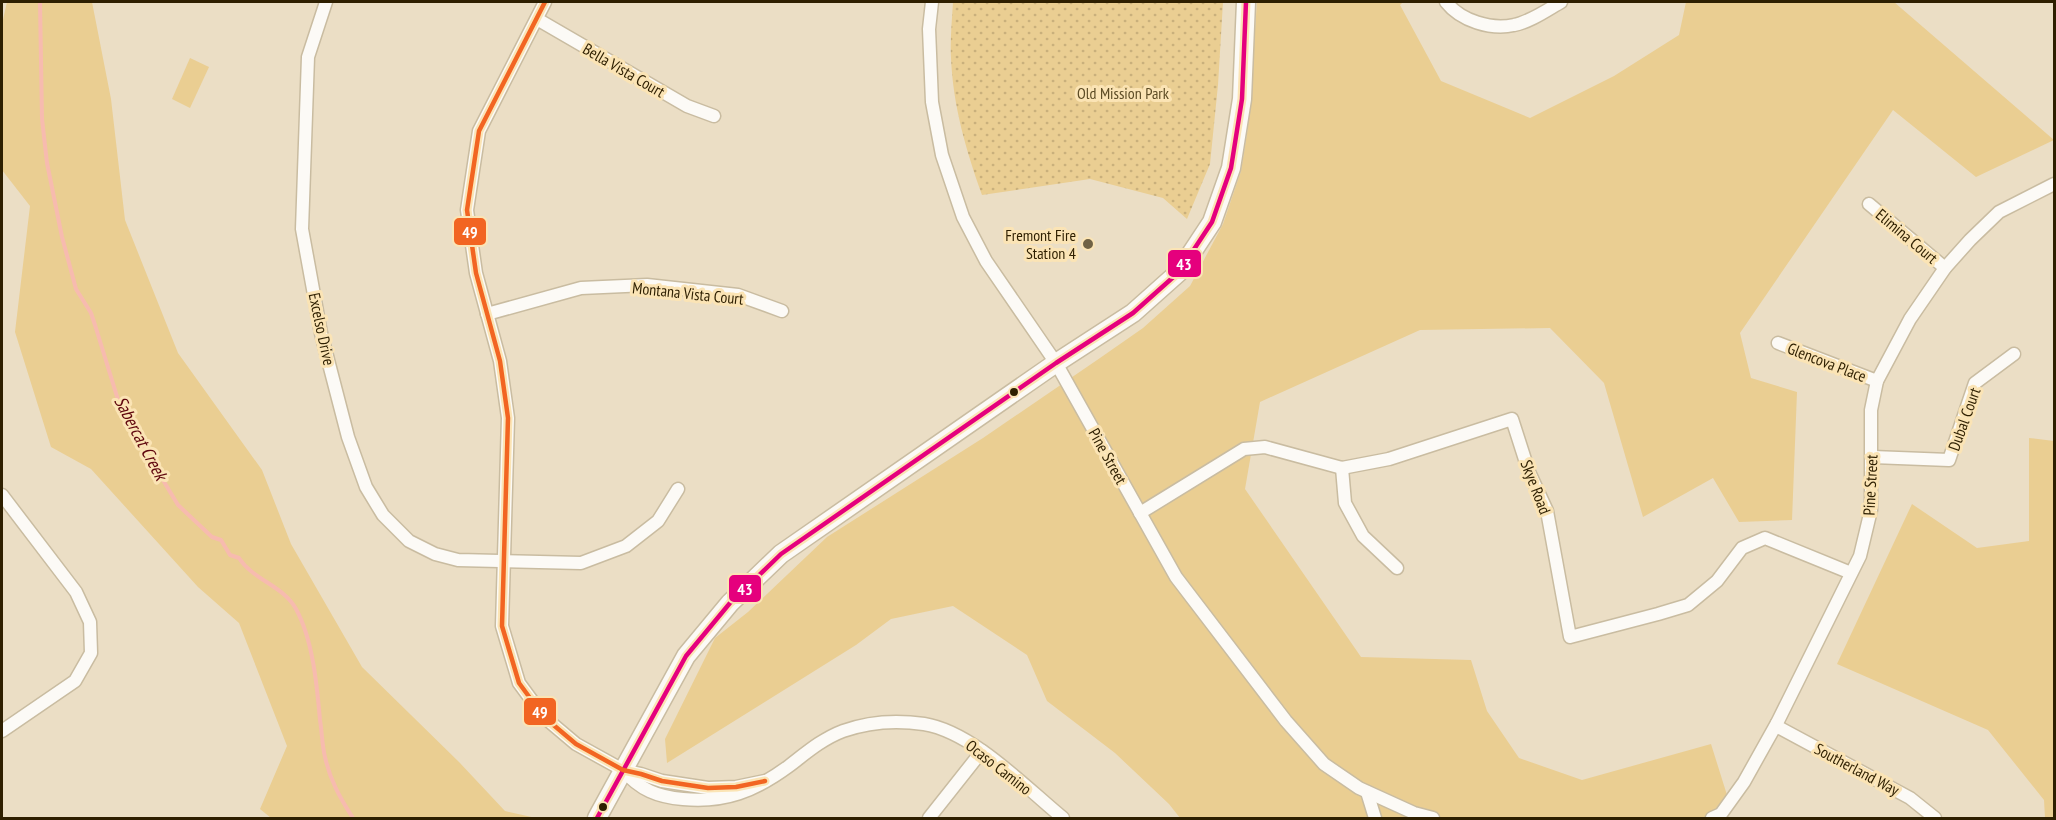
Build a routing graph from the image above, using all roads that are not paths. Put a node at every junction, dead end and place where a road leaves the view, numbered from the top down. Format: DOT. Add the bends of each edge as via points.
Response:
graph roads {
  1 [pos="326,2"];
  2 [pos="545,2"];
  3 [pos="932,2"];
  4 [pos="1246,2"];
  5 [pos="1446,2"];
  6 [pos="1560,2"];
  7 [pos="537,19"];
  8 [pos="714,116"];
  9 [pos="2055,184"];
  10 [pos="1869,204"];
  11 [pos="1945,268"];
  12 [pos="782,310"];
  13 [pos="487,314"];
  14 [pos="1778,343"];
  15 [pos="2014,354"];
  16 [pos="1056,363"];
  17 [pos="1877,381"];
  18 [pos="1873,457"];
  19 [pos="1342,468"];
  20 [pos="678,489"];
  21 [pos="2,495"];
  22 [pos="1140,513"];
  23 [pos="503,560"];
  24 [pos="1397,568"];
  25 [pos="1851,573"];
  26 [pos="1777,723"];
  27 [pos="2,731"];
  28 [pos="982,751"];
  29 [pos="623,770"];
  30 [pos="1367,792"];
  31 [pos="597,819"];
  32 [pos="929,819"];
  33 [pos="1063,819"];
  34 [pos="1375,819"];
  35 [pos="1433,819"];
  36 [pos="1712,819"];
  37 [pos="1935,819"];
  1 -- 23 [label="street, Excelso Drive" via="308,57 302,229 321,333 348,437 366,487 383,515 409,541 458,560"];
  2 -- 7 [label="street, Ocaso Camino"];
  3 -- 16 [label="street, Pine Street" via="932,102 942,155 963,217 986,261"];
  4 -- 16 [label="main road" via="1242,99 1231,168 1212,222 1179,272 1133,313"];
  5 -- 6 [label="street" via="1468,20 1491,26 1515,25"];
  7 -- 8 [label="street, Bella Vista Court" via="687,106"];
  7 -- 13 [label="street, Ocaso Camino" via="479,131 467,210 476,273"];
  9 -- 11 [label="street, Pine Street" via="1999,212"];
  10 -- 11 [label="street, Elimina Court"];
  11 -- 17 [label="street, Pine Street" via="1910,319"];
  12 -- 13 [label="street, Montana Vista Court" via="738,295 647,285 581,288"];
  13 -- 23 [label="street, Ocaso Camino" via="500,361 508,418"];
  14 -- 17 [label="street, Glencova Place"];
  15 -- 18 [label="street, Dubal Court" via="1975,383 1949,460"];
  16 -- 22 [label="street, Pine Street"];
  16 -- 29 [label="main road" via="781,554 730,603 686,656"];
  17 -- 18 [label="street, Pine Street" via="1871,410"];
  18 -- 25 [label="street, Pine Street" via="1871,510 1860,556"];
  19 -- 22 [label="street, Skye Road" via="1264,447 1244,449"];
  19 -- 24 [label="street" via="1345,503 1363,536"];
  19 -- 25 [label="street, Skye Road" via="1389,459 1512,419 1547,511 1570,637 1688,604 1717,580 1743,548 1765,538"];
  20 -- 23 [label="street, Excelso Drive" via="658,520 626,546 581,563"];
  21 -- 27 [label="street" via="76,592 90,622 92,653 75,681"];
  22 -- 30 [label="street, Pine Street" via="1176,578 1286,721 1324,764"];
  23 -- 29 [label="street, Ocaso Camino" via="502,626 519,683 544,717 576,744"];
  25 -- 26 [label="street, Pine Street"];
  26 -- 36 [label="street, Pine Street" via="1744,782 1721,814"];
  26 -- 37 [label="street, Southerland Way" via="1910,798"];
  28 -- 29 [label="street, Ocaso Camino" via="926,725 876,723 834,735 765,781 733,797 698,800 649,792"];
  28 -- 32 [label="street"];
  28 -- 33 [label="street, Ocaso Camino"];
  29 -- 31 [label="main road"];
  30 -- 34 [label="street"];
  30 -- 35 [label="street, Pine Street"];
}
